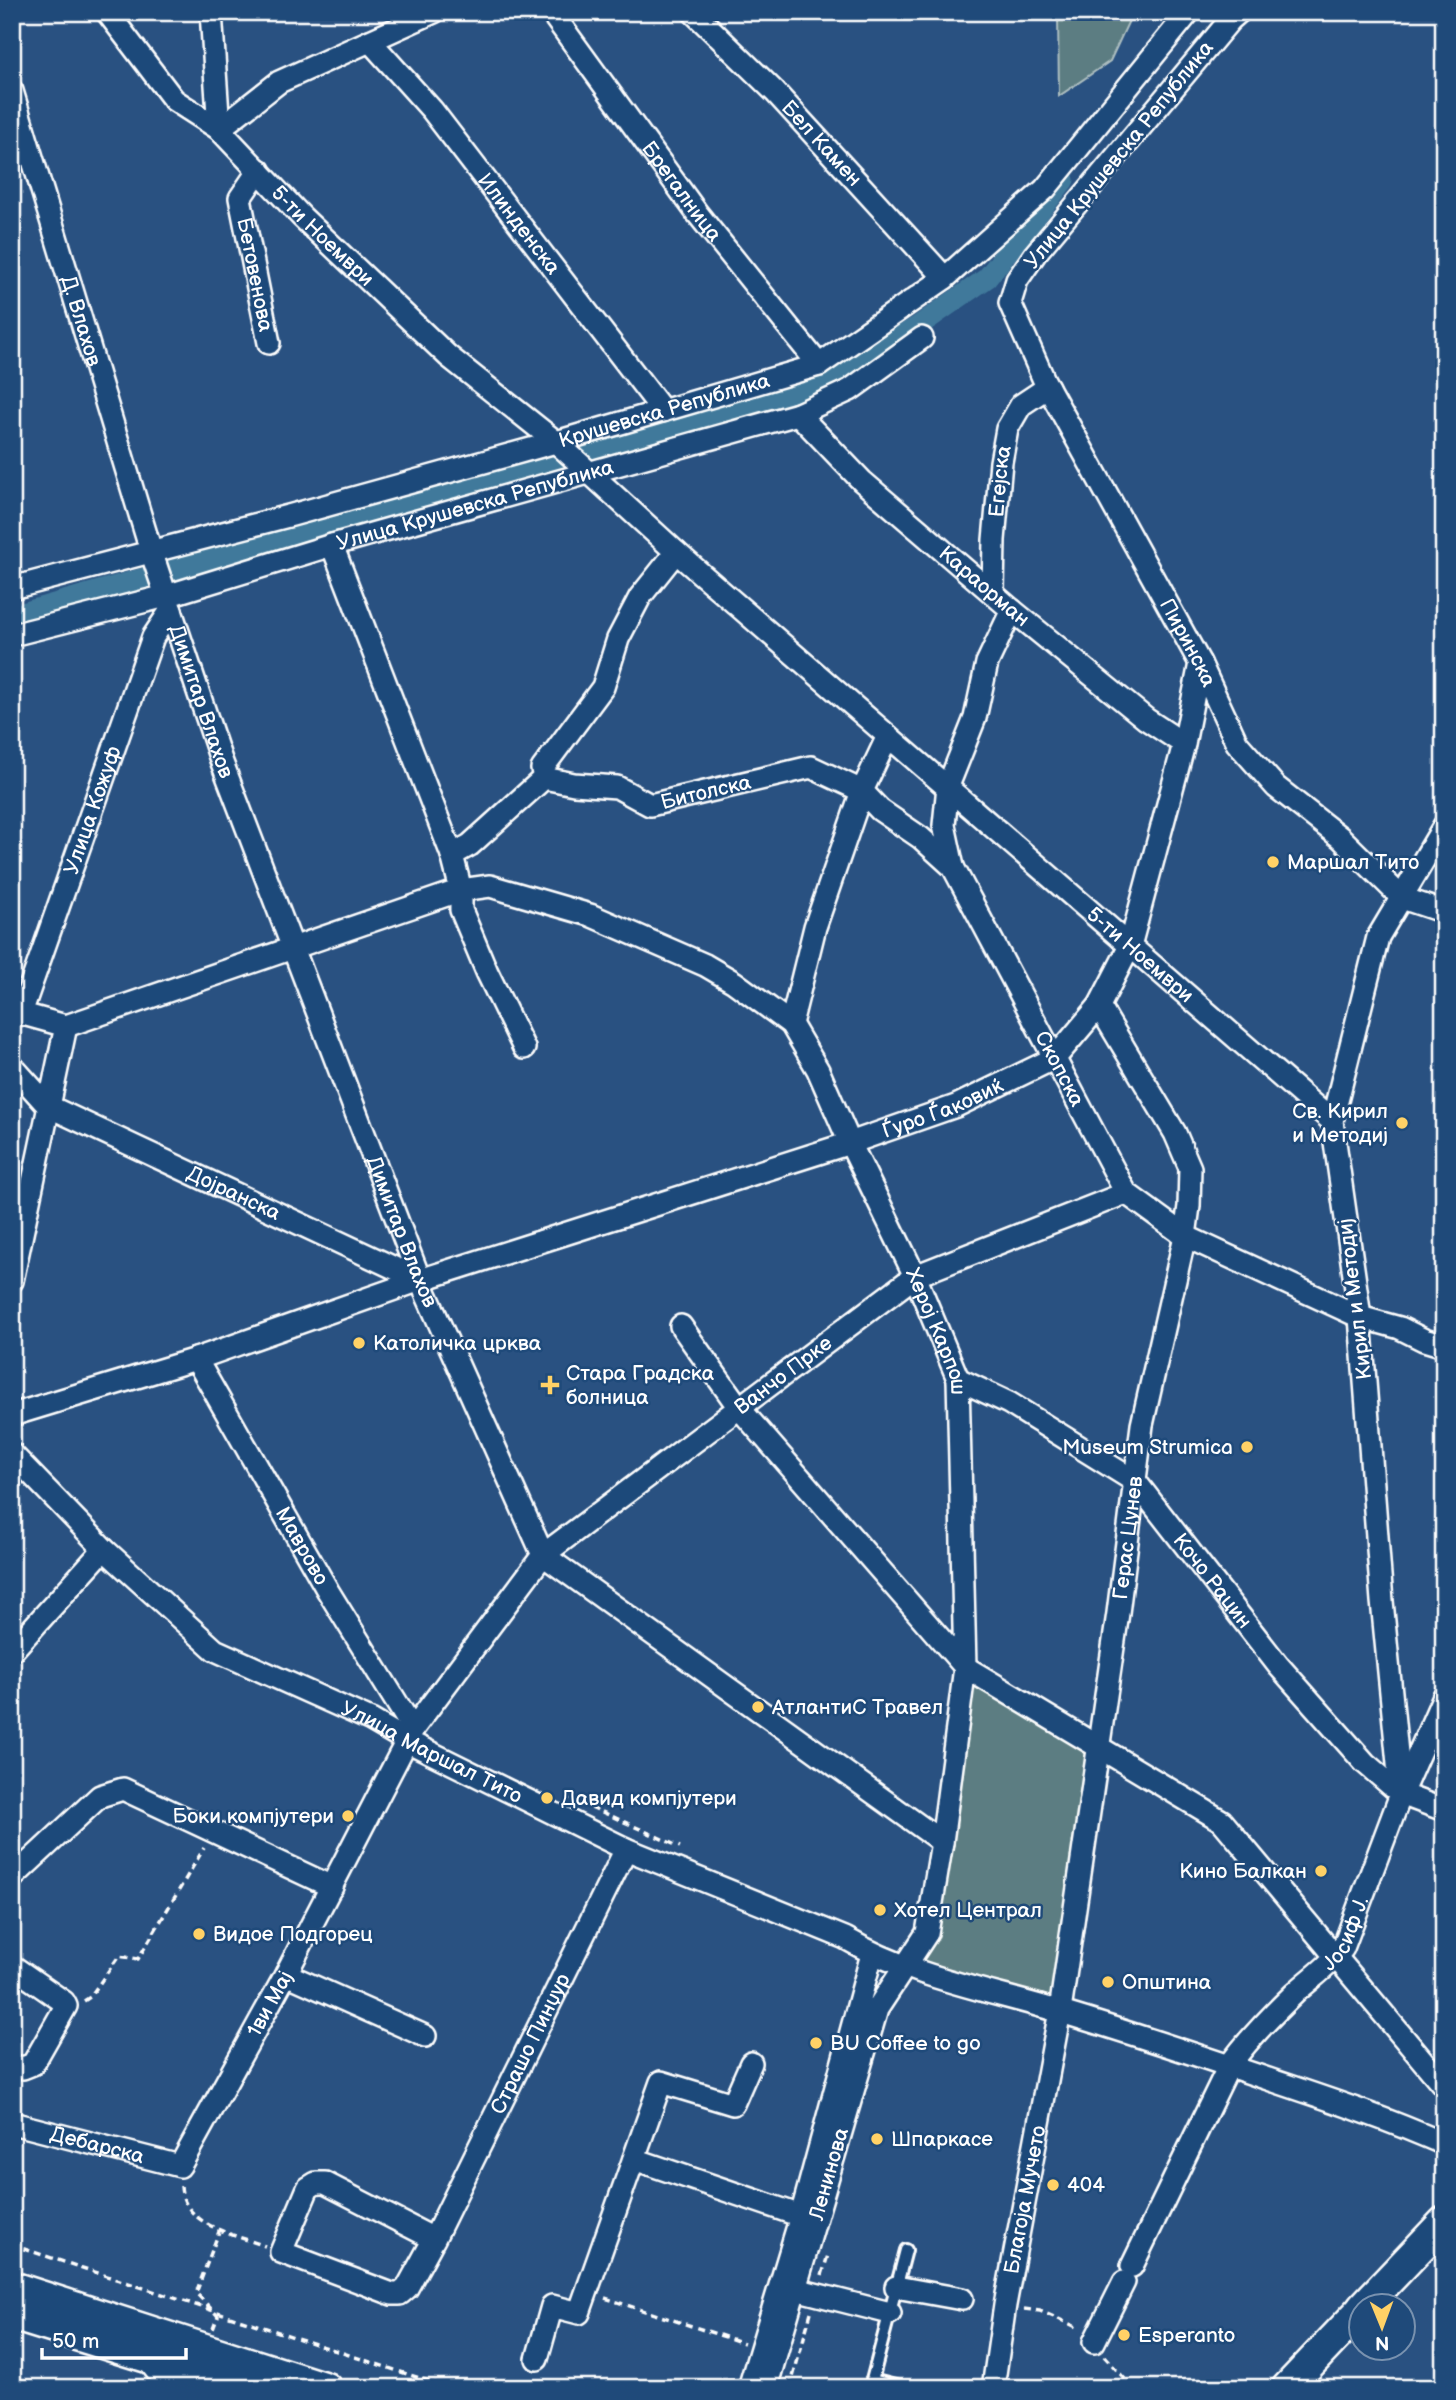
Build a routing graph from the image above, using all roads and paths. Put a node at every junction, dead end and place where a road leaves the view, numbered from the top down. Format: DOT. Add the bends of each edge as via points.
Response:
graph roads {
  1 [pos="107,12"];
  2 [pos="211,12"];
  3 [pos="434,12"];
  4 [pos="551,12"];
  5 [pos="693,12"];
  6 [pos="1189,12"];
  7 [pos="1239,12"];
  8 [pos="370,41"];
  9 [pos="12,91"];
  10 [pos="219,129"];
  11 [pos="259,170"];
  12 [pos="1045,189"];
  13 [pos="1071,209"];
  14 [pos="945,278"];
  15 [pos="1010,303"];
  16 [pos="922,338"];
  17 [pos="269,343"];
  18 [pos="819,365"];
  19 [pos="1048,387"];
  20 [pos="663,411"];
  21 [pos="798,414"];
  22 [pos="556,442"];
  23 [pos="589,473"];
  24 [pos="332,545"];
  25 [pos="151,551"];
  26 [pos="676,552"];
  27 [pos="12,588"];
  28 [pos="993,593"];
  29 [pos="168,603"];
  30 [pos="1012,610"];
  31 [pos="12,635"];
  32 [pos="1200,663"];
  33 [pos="888,736"];
  34 [pos="1184,744"];
  35 [pos="544,778"];
  36 [pos="948,786"];
  37 [pos="862,791"];
  38 [pos="1444,826"];
  39 [pos="452,855"];
  40 [pos="953,866"];
  41 [pos="461,890"];
  42 [pos="1402,898"];
  43 [pos="1444,912"];
  44 [pos="1130,946"];
  45 [pos="294,948"];
  46 [pos="1099,1006"];
  47 [pos="17,1012"];
  48 [pos="791,1024"];
  49 [pos="66,1026"];
  50 [pos="524,1048"];
  51 [pos="1055,1058"];
  52 [pos="12,1066"];
  53 [pos="48,1106"];
  54 [pos="1332,1121"];
  55 [pos="850,1143"];
  56 [pos="1126,1193"];
  57 [pos="1185,1236"];
  58 [pos="915,1276"];
  59 [pos="419,1280"];
  60 [pos="12,1281"];
  61 [pos="1360,1317"];
  62 [pos="681,1326"];
  63 [pos="1444,1346"];
  64 [pos="196,1359"];
  65 [pos="958,1379"];
  66 [pos="740,1409"];
  67 [pos="12,1415"];
  68 [pos="12,1454"];
  69 [pos="1136,1482"];
  70 [pos="104,1549"];
  71 [pos="543,1555"];
  72 [pos="12,1651"];
  73 [pos="965,1667"];
  74 [pos="1444,1696"];
  75 [pos="410,1735"];
  76 [pos="1100,1747"];
  77 [pos="1401,1794"];
  78 [pos="1444,1810"];
  79 [pos="214,1832"];
  80 [pos="942,1842"];
  81 [pos="626,1849"];
  82 [pos="12,1878"];
  83 [pos="332,1887"];
  84 [pos="872,1954"];
  85 [pos="1337,1957"];
  86 [pos="12,1966"];
  87 [pos="907,1966"];
  88 [pos="286,1973"];
  89 [pos="65,2011"];
  90 [pos="1060,2011"];
  91 [pos="425,2036"];
  92 [pos="751,2063"];
  93 [pos="12,2065"];
  94 [pos="1229,2066"];
  95 [pos="1444,2086"];
  96 [pos="12,2123"];
  97 [pos="1444,2144"];
  98 [pos="634,2159"];
  99 [pos="180,2166"];
  100 [pos="801,2216"];
  101 [pos="1444,2222"];
  102 [pos="220,2229"];
  103 [pos="434,2239"];
  104 [pos="12,2245"];
  105 [pos="906,2250"];
  106 [pos="281,2252"];
  107 [pos="828,2255"];
  108 [pos="12,2287"];
  109 [pos="896,2287"];
  110 [pos="795,2289"];
  111 [pos="587,2291"];
  112 [pos="1377,2292"];
  113 [pos="817,2294"];
  114 [pos="962,2299"];
  115 [pos="1005,2305"];
  116 [pos="213,2310"];
  117 [pos="890,2313"];
  118 [pos="12,2315"];
  119 [pos="1348,2323"];
  120 [pos="1096,2339"];
  121 [pos="761,2348"];
  122 [pos="206,2349"];
  123 [pos="146,2358"];
  124 [pos="537,2359"];
  125 [pos="871,2384"];
  126 [pos="170,2388"];
  127 [pos="247,2388"];
  128 [pos="326,2388"];
  129 [pos="450,2388"];
  130 [pos="749,2388"];
  131 [pos="766,2388"];
  132 [pos="790,2388"];
  133 [pos="903,2388"];
  134 [pos="993,2388"];
  135 [pos="1133,2388"];
  136 [pos="1287,2388"];
  1 -- 10 [label="street, 5-ти Ноември" via="174,100"];
  2 -- 10 [label="street"];
  3 -- 8 [label="street"];
  4 -- 18 [label="street, Брегалница" via="697,213"];
  5 -- 14 [label="street, Бел Камен" via="775,92"];
  6 -- 12 [label="street, Крушевска Република"];
  7 -- 13 [label="street, Улица Крушевска Република"];
  8 -- 10 [label="street" via="279,82"];
  8 -- 20 [label="street, Илинденска" via="432,110"];
  9 -- 25 [label="street, Д. Влахов"];
  10 -- 11 [label="street, 5-ти Ноември"];
  11 -- 17 [label="street, Бетовенова" via="240,198"];
  11 -- 22 [label="street, 5-ти Ноември" via="448,356"];
  12 -- 13 [label="street"];
  12 -- 14 [label="street, Крушевска Република"];
  13 -- 15 [label="street, Улица Крушевска Република" via="1017,280"];
  14 -- 18 [label="street, Крушевска Република"];
  15 -- 19 [label="street, Пиринска"];
  16 -- 21 [label="street, Улица Крушевска Република" via="850,390"];
  18 -- 20 [label="street, Крушевска Република"];
  19 -- 28 [label="street, Егејска" via="1021,405 1007,429 993,540"];
  19 -- 32 [label="street, Пиринска"];
  20 -- 22 [label="street, Крушевска Република"];
  21 -- 23 [label="street, Улица Крушевска Република"];
  21 -- 28 [label="street, Караорман" via="862,481"];
  22 -- 23 [label="street, 5-ти Ноември"];
  22 -- 25 [label="street, Крушевска Република"];
  23 -- 24 [label="street, Улица Крушевска Република"];
  23 -- 26 [label="street"];
  24 -- 29 [label="street, Улица Крушевска Република"];
  24 -- 39 [label="street"];
  25 -- 27 [label="street, Крушевска Република"];
  25 -- 29 [label="street, Д. Влахов"];
  26 -- 33 [label="street"];
  26 -- 35 [label="street" via="640,597 618,639 603,687 542,769"];
  28 -- 30 [label="street, Караорман"];
  29 -- 31 [label="street, Улица Крушевска Република"];
  29 -- 45 [label="street, Димитар Влахов" via="221,760"];
  29 -- 47 [label="street, Улица Кожуф"];
  30 -- 34 [label="street, Караорман" via="1146,719"];
  30 -- 36 [label="street" via="987,663 975,718"];
  32 -- 34 [label="street, Ѓуро Ѓаковиќ"];
  32 -- 42 [label="street, Пиринска" via="1237,743 1276,787 1341,838"];
  33 -- 36 [label="street"];
  33 -- 37 [label="street"];
  34 -- 44 [label="street, Ѓуро Ѓаковиќ"];
  35 -- 37 [label="street, Битолска" via="617,787 650,805 811,767"];
  35 -- 39 [label="street" via="470,845"];
  36 -- 40 [label="street" via="944,825"];
  36 -- 44 [label="street, 5-ти Ноември"];
  37 -- 40 [label="street, Скопска"];
  37 -- 48 [label="street" via="815,927"];
  38 -- 42 [label="street, Кирил и Методиј"];
  39 -- 41 [label="street"];
  40 -- 51 [label="street, Скопска"];
  41 -- 45 [label="street"];
  41 -- 48 [label="street" via="490,886 590,915 705,965"];
  41 -- 50 [label="street" via="461,910"];
  42 -- 43 [label="street, Пиринска"];
  42 -- 54 [label="street, Кирил и Методиј" via="1378,937"];
  44 -- 46 [label="street, Ѓуро Ѓаковиќ"];
  44 -- 54 [label="street, 5-ти Ноември"];
  45 -- 49 [label="street"];
  45 -- 59 [label="street, Димитар Влахов"];
  46 -- 51 [label="street, Ѓуро Ѓаковиќ"];
  46 -- 57 [label="street, Герас Цунев" via="1175,1133 1190,1168"];
  47 -- 49 [label="street"];
  48 -- 55 [label="street, Херој Карпош" via="818,1070"];
  49 -- 53 [label="street"];
  51 -- 55 [label="street, Ѓуро Ѓаковиќ" via="957,1105"];
  51 -- 56 [label="street, Скопска"];
  52 -- 53 [label="street"];
  53 -- 59 [label="street, Дојранска"];
  53 -- 60 [label="street"];
  54 -- 61 [label="street, Кирил и Методиј"];
  55 -- 58 [label="street, Херој Карпош"];
  55 -- 59 [label="street, Ѓуро Ѓаковиќ"];
  56 -- 57 [label="street, Скопска"];
  56 -- 58 [label="street, Ванчо Прке"];
  57 -- 61 [label="street, Скопска"];
  57 -- 69 [label="street, Герас Цунев" via="1142,1425"];
  58 -- 65 [label="street, Херој Карпош"];
  58 -- 66 [label="street, Ванчо Прке"];
  59 -- 64 [label="street, Ѓуро Ѓаковиќ"];
  59 -- 71 [label="street, Димитар Влахов"];
  61 -- 63 [label="street, Скопска"];
  61 -- 77 [label="street, Кирил и Методиј"];
  62 -- 66 [label="street"];
  64 -- 67 [label="street, Ѓуро Ѓаковиќ"];
  64 -- 75 [label="street, Маврово"];
  65 -- 69 [label="street, Кочо Рацин" via="1009,1403"];
  65 -- 73 [label="street, Херој Карпош"];
  66 -- 71 [label="street, Ванчо Прке"];
  66 -- 73 [label="street"];
  68 -- 70 [label="street, Улица Маршал Тито"];
  69 -- 76 [label="street, Герас Цунев"];
  69 -- 77 [label="street, Кочо Рацин" via="1278,1665 1365,1763"];
  70 -- 72 [label="street"];
  70 -- 75 [label="street, Улица Маршал Тито" via="215,1650"];
  71 -- 75 [label="street, Ванчо Прке"];
  71 -- 80 [label="street"];
  73 -- 76 [label="street"];
  73 -- 80 [label="street, Херој Карпош"];
  74 -- 77 [label="street, Јосиф Ј."];
  75 -- 81 [label="street, Улица Маршал Тито"];
  75 -- 83 [label="street, 1ви Мај"];
  76 -- 85 [label="street" via="1222,1821"];
  76 -- 90 [label="street, Герас Цунев"];
  77 -- 78 [label="street, Кочо Рацин"];
  77 -- 85 [label="street, Јосиф Ј."];
  79 -- 82 [label="street" via="123,1789 100,1796"];
  79 -- 83 [label="street"];
  79 -- 89 [label="path" via="138,1959 119,1956 90,1997"];
  80 -- 87 [label="street, Ленинова" via="927,1933"];
  81 -- 84 [label="street, Улица Маршал Тито" via="845,1938"];
  81 -- 103 [label="street, Страшо Пинџур"];
  83 -- 88 [label="street, 1ви Мај"];
  84 -- 87 [label="street, Улица Маршал Тито"];
  84 -- 100 [label="street"];
  85 -- 94 [label="street, Јосиф Ј." via="1246,2042"];
  85 -- 95 [label="street"];
  86 -- 89 [label="street" via="64,2002"];
  87 -- 90 [label="street, Улица Маршал Тито"];
  87 -- 110 [label="street, Ленинова" via="877,2009"];
  88 -- 91 [label="street"];
  88 -- 99 [label="street, 1ви Мај"];
  89 -- 93 [label="street" via="33,2064 23,2068"];
  90 -- 94 [label="street, Улица Маршал Тито"];
  90 -- 115 [label="street, Благоја Мучето"];
  92 -- 98 [label="street" via="733,2104 661,2082"];
  94 -- 97 [label="street, Улица Маршал Тито" via="1397,2123"];
  94 -- 120 [label="street, Јосиф Ј."];
  96 -- 99 [label="street, Дебарска"];
  98 -- 100 [label="street"];
  98 -- 111 [label="street"];
  99 -- 102 [label="path" via="185,2204 196,2218"];
  100 -- 121 [label="street"];
  101 -- 112 [label="main road"];
  102 -- 106 [label="path"];
  102 -- 116 [label="path" via="196,2293"];
  103 -- 106 [label="street, Страшо Пинџур" via="400,2294"];
  103 -- 106 [label="street" via="325,2183 316,2183 308,2188"];
  104 -- 116 [label="path"];
  105 -- 109 [label="lane"];
  107 -- 113 [label="path"];
  108 -- 122 [label="main road"];
  109 -- 114 [label="street"];
  109 -- 117 [label="lane"];
  110 -- 113 [label="street"];
  110 -- 131 [label="street, Ленинова"];
  111 -- 121 [label="path"];
  111 -- 124 [label="street" via="579,2313 552,2306"];
  113 -- 117 [label="street"];
  113 -- 132 [label="path"];
  115 -- 120 [label="path" via="1040,2311"];
  115 -- 134 [label="street, Благоја Мучето"];
  116 -- 122 [label="path" via="218,2316"];
  116 -- 129 [label="path"];
  117 -- 125 [label="lane"];
  118 -- 123 [label="main road"];
  119 -- 136 [label="main road"];
  120 -- 135 [label="path" via="1113,2368"];
  121 -- 130 [label="street"];
  122 -- 128 [label="main road"];
  123 -- 126 [label="street"];
  123 -- 127 [label="main road"];
  125 -- 133 [label="lane"];
}
